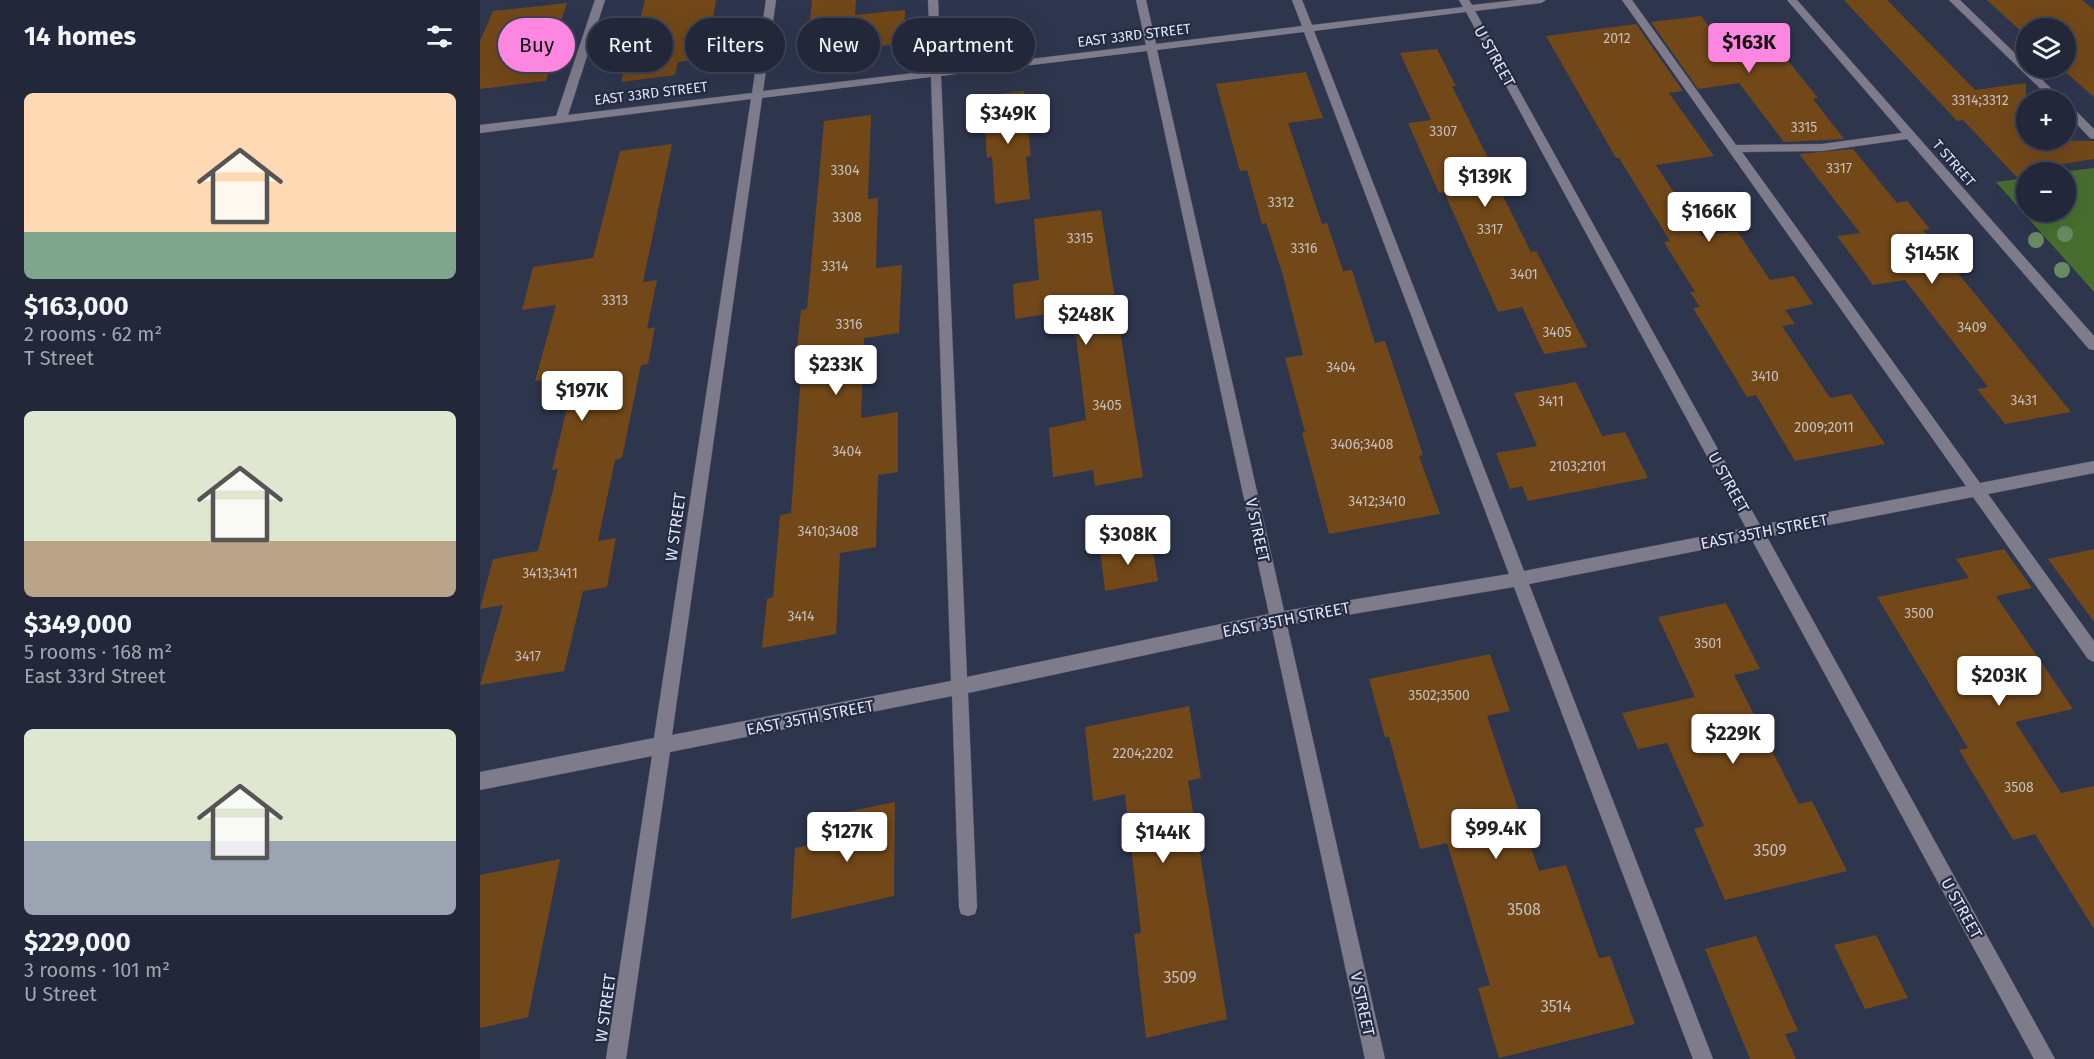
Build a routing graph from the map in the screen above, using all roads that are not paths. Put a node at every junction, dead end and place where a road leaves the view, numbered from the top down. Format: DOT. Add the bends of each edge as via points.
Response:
graph roads {
  1 [pos="600,0"];
  2 [pos="771,0"];
  3 [pos="933,0"];
  4 [pos="1141,0"];
  5 [pos="1297,0"];
  6 [pos="1541,0"];
  7 [pos="1627,0"];
  8 [pos="1792,0"];
  9 [pos="1954,0"];
  10 [pos="1466,4"];
  11 [pos="1308,29"];
  12 [pos="1151,48"];
  13 [pos="937,74"];
  14 [pos="2048,90"];
  15 [pos="757,96"];
  16 [pos="2076,117"];
  17 [pos="561,118"];
  18 [pos="480,129"];
  19 [pos="1911,135"];
  20 [pos="2094,135"];
  21 [pos="1732,148"];
  22 [pos="2094,345"];
  23 [pos="2094,467"];
  24 [pos="1977,490"];
  25 [pos="1756,533"];
  26 [pos="1519,579"];
  27 [pos="1278,619"];
  28 [pos="2094,654"];
  29 [pos="959,687"];
  30 [pos="660,746"];
  31 [pos="480,781"];
  32 [pos="968,907"];
  33 [pos="616,1059"];
  34 [pos="1375,1059"];
  35 [pos="1703,1059"];
  36 [pos="2045,1059"];
  1 -- 17 [label="street"];
  2 -- 15 [label="street, W STREET"];
  3 -- 13 [label="street"];
  4 -- 12 [label="street, V STREET"];
  5 -- 11 [label="street"];
  6 -- 10 [label="street, EAST 33RD STREET"];
  7 -- 21 [label="street"];
  8 -- 19 [label="street, T STREET"];
  9 -- 14 [label="street"];
  10 -- 11 [label="street, EAST 33RD STREET"];
  10 -- 25 [label="street, U STREET"];
  11 -- 12 [label="street, EAST 33RD STREET"];
  11 -- 26 [label="street"];
  12 -- 13 [label="street, EAST 33RD STREET"];
  12 -- 27 [label="street, V STREET"];
  13 -- 15 [label="street, EAST 33RD STREET"];
  13 -- 29 [label="street"];
  15 -- 17 [label="street, EAST 33RD STREET"];
  15 -- 30 [label="street, W STREET"];
  16 -- 20 [label="street"];
  17 -- 18 [label="street, EAST 33RD STREET"];
  19 -- 21 [label="street" via="1809,150"];
  19 -- 22 [label="street, T STREET"];
  21 -- 24 [label="street"];
  23 -- 24 [label="street, EAST 35TH STREET"];
  24 -- 25 [label="street, EAST 35TH STREET"];
  24 -- 28 [label="street"];
  25 -- 26 [label="street, EAST 35TH STREET"];
  25 -- 36 [label="street, U STREET"];
  26 -- 27 [label="street, EAST 35TH STREET"];
  26 -- 35 [label="street"];
  27 -- 29 [label="street, EAST 35TH STREET"];
  27 -- 34 [label="street, V STREET"];
  29 -- 30 [label="street, EAST 35TH STREET"];
  29 -- 32 [label="street"];
  30 -- 31 [label="street, EAST 35TH STREET"];
  30 -- 33 [label="street, W STREET"];
}
